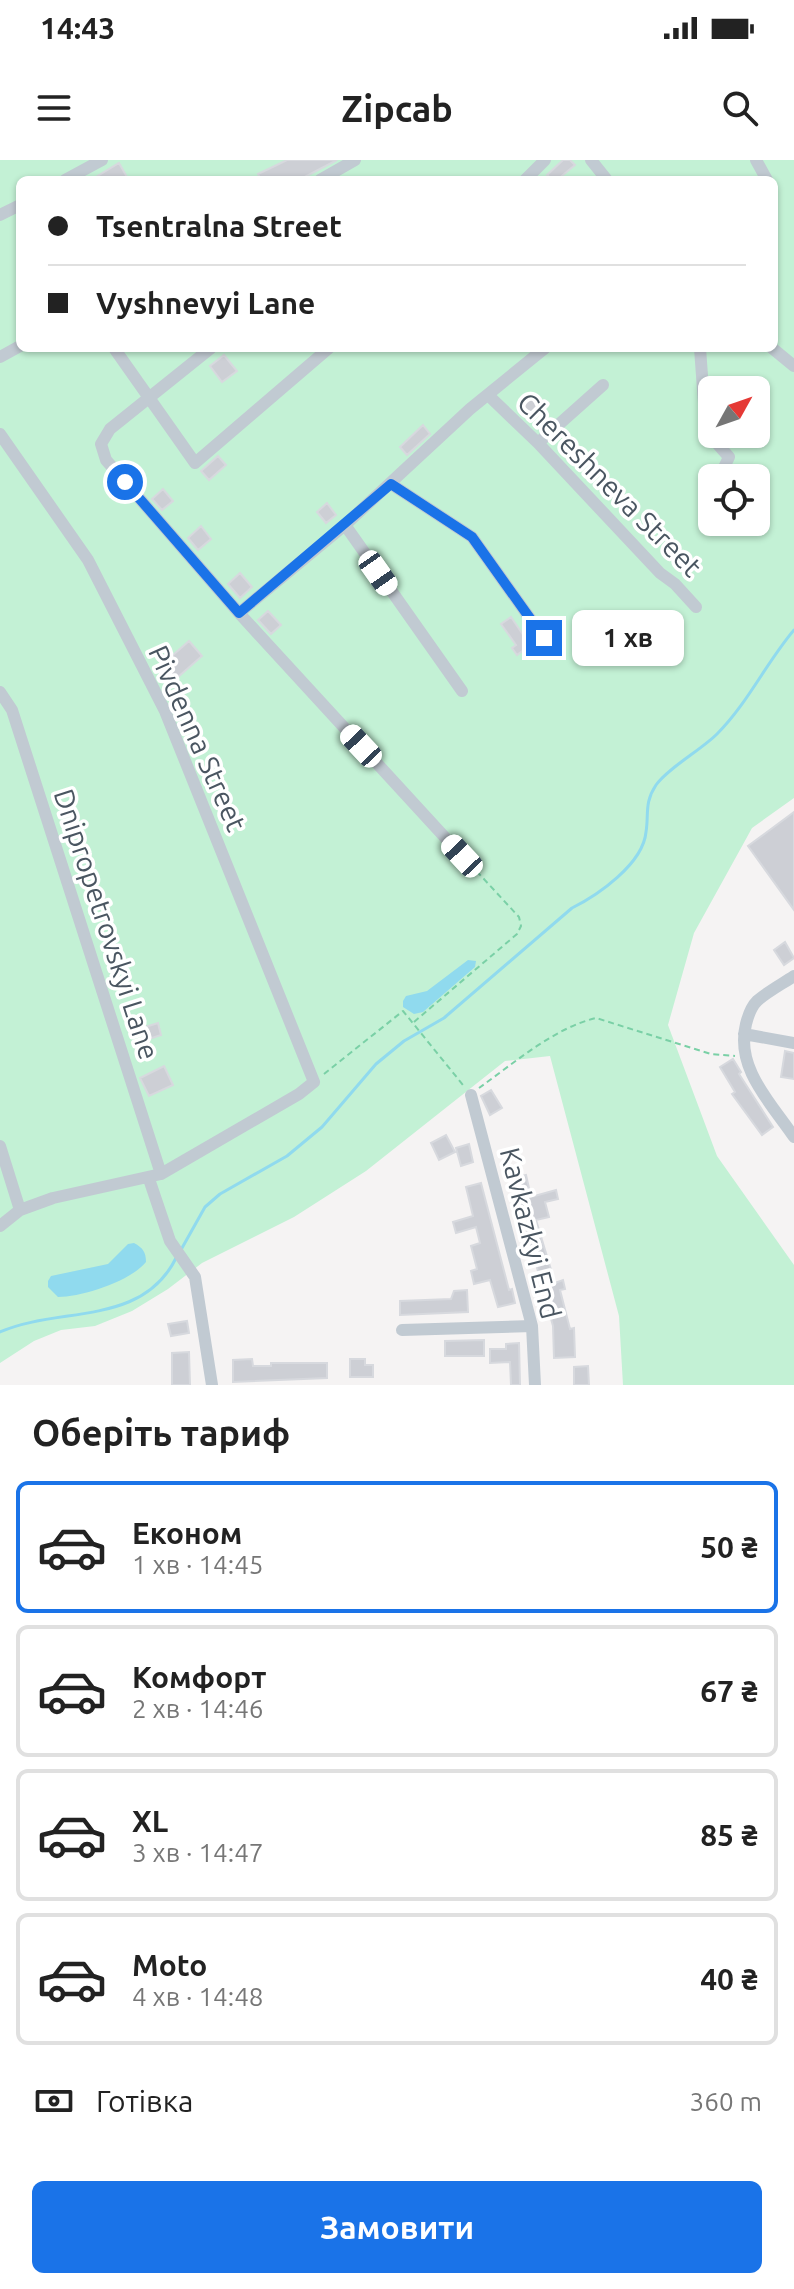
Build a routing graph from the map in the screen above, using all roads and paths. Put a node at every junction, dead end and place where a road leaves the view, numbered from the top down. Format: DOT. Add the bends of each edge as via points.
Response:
graph roads {
  1 [pos="102,160"];
  2 [pos="545,160"];
  3 [pos="591,160"];
  4 [pos="350,162"];
  5 [pos="72,176"];
  6 [pos="329,176"];
  7 [pos="529,176"];
  8 [pos="604,176"];
  9 [pos="117,352"];
  10 [pos="206,352"];
  11 [pos="324,352"];
  12 [pos="540,352"];
  13 [pos="700,352"];
  14 [pos="777,352"];
  15 [pos="794,366"];
  16 [pos="603,385"];
  17 [pos="488,395"];
  18 [pos="147,397"];
  19 [pos="0,434"];
  20 [pos="538,443"];
  21 [pos="726,464"];
  22 [pos="391,484"];
  23 [pos="345,525"];
  24 [pos="696,607"];
  25 [pos="239,613"];
  26 [pos="544,638"];
  27 [pos="462,691"];
  28 [pos="0,692"];
  29 [pos="462,856"];
  30 [pos="794,976"];
  31 [pos="413,1023"];
  32 [pos="744,1034"];
  33 [pos="794,1043"];
  34 [pos="744,1056"];
  35 [pos="314,1082"];
  36 [pos="471,1095"];
  37 [pos="794,1137"];
  38 [pos="0,1146"];
  39 [pos="155,1177"];
  40 [pos="20,1210"];
  41 [pos="0,1226"];
  42 [pos="532,1326"];
  43 [pos="402,1330"];
  44 [pos="212,1385"];
  45 [pos="535,1385"];
  1 -- 5 [label="street"];
  2 -- 7 [label="street"];
  3 -- 8 [label="street"];
  4 -- 6 [label="street"];
  9 -- 18 [label="street"];
  10 -- 18 [label="street"];
  11 -- 18 [label="street" via="195,463"];
  12 -- 17 [label="street"];
  13 -- 21 [label="street" via="706,431 729,457"];
  14 -- 15 [label="street"];
  16 -- 20 [label="street"];
  17 -- 20 [label="street, Chereshneva Street"];
  17 -- 22 [label="street"];
  18 -- 25 [label="street" via="110,429 101,444 106,460"];
  19 -- 35 [label="street, Pivdenna Street" via="88,560 165,711"];
  20 -- 24 [label="street, Chereshneva Street"];
  22 -- 23 [label="street"];
  22 -- 26 [label="street" via="472,537"];
  23 -- 25 [label="street"];
  23 -- 27 [label="street"];
  25 -- 29 [label="street"];
  28 -- 39 [label="street, Dnipropetrovskyi Lane" via="12,710"];
  29 -- 31 [label="path" via="519,917 521,926"];
  30 -- 32 [label="street" via="756,1002"];
  31 -- 35 [label="path" via="403,1011"];
  31 -- 36 [label="path"];
  32 -- 33 [label="street"];
  32 -- 34 [label="street"];
  34 -- 36 [label="path" via="711,1054 596,1018 554,1037"];
  34 -- 37 [label="street"];
  35 -- 39 [label="street"];
  36 -- 42 [label="street, Kavkazkyi End"];
  38 -- 40 [label="street"];
  39 -- 40 [label="street"];
  39 -- 44 [label="street, Dnipropetrovskyi Lane" via="170,1241 195,1277"];
  40 -- 41 [label="street"];
  42 -- 43 [label="street"];
  42 -- 45 [label="street, Kavkazkyi End"];
}
